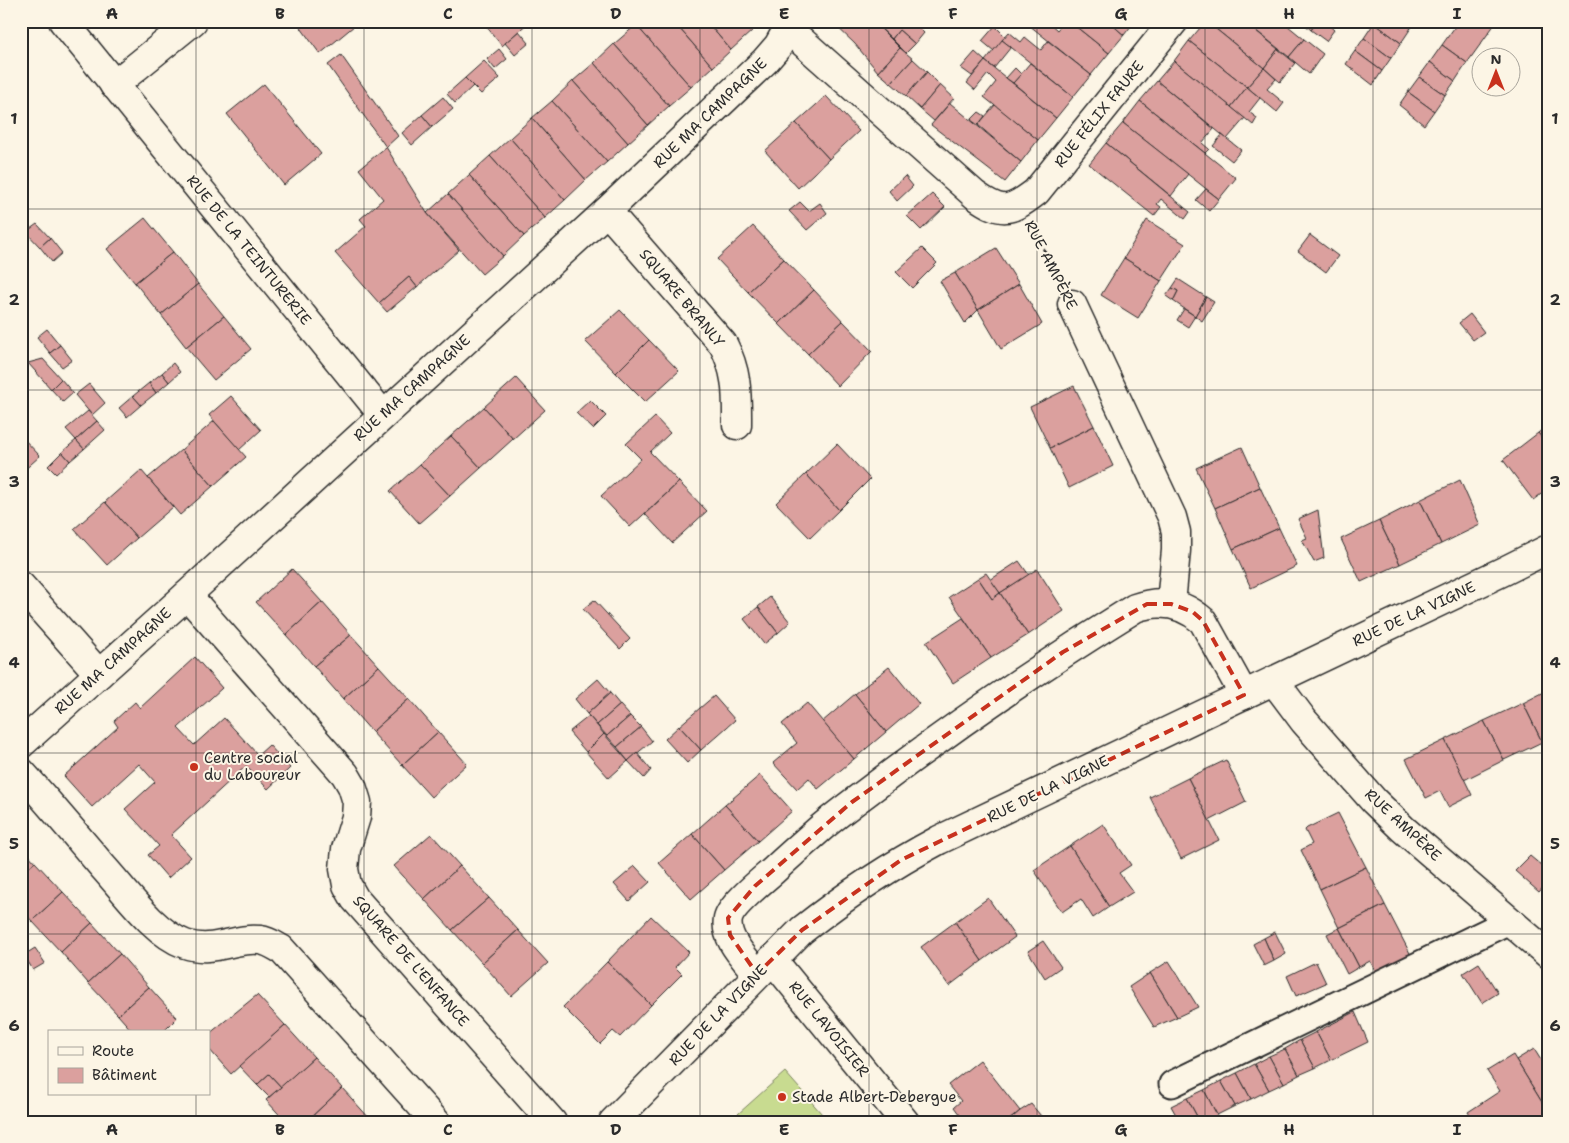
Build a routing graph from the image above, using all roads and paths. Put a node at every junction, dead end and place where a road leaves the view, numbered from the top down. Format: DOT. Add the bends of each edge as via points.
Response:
graph roads {
  1 [pos="63,21"];
  2 [pos="193,21"];
  3 [pos="1174,21"];
  4 [pos="790,25"];
  5 [pos="114,85"];
  6 [pos="1020,204"];
  7 [pos="607,210"];
  8 [pos="1072,304"];
  9 [pos="383,415"];
  10 [pos="738,425"];
  11 [pos="1548,549"];
  12 [pos="21,586"];
  13 [pos="187,595"];
  14 [pos="1171,604"];
  15 [pos="99,674"];
  16 [pos="1274,681"];
  17 [pos="1244,695"];
  18 [pos="21,744"];
  19 [pos="21,772"];
  20 [pos="1509,921"];
  21 [pos="1548,954"];
  22 [pos="765,967"];
  23 [pos="1172,1084"];
  24 [pos="436,1122"];
  25 [pos="552,1122"];
  26 [pos="614,1122"];
  27 [pos="905,1122"];
  1 -- 5 [label="street, RUE DE LA TEINTURERIE"];
  2 -- 5 [label="street"];
  3 -- 6 [label="street, RUE FÉLIX FAURE" via="1036,192"];
  4 -- 6 [label="street, RUE AMPÈRE" via="975,195 991,206 1003,208"];
  4 -- 7 [label="street, RUE MA CAMPAGNE" via="778,46 764,61"];
  5 -- 9 [label="street, RUE DE LA TEINTURERIE"];
  6 -- 8 [label="path, RUE AMPÈRE"];
  7 -- 9 [label="street, RUE MA CAMPAGNE"];
  7 -- 10 [label="street, SQUARE BRANLY" via="724,344 735,372"];
  8 -- 14 [label="street, RUE AMPÈRE" via="1172,517 1176,550"];
  9 -- 13 [label="street, RUE MA CAMPAGNE"];
  11 -- 16 [label="street, RUE DE LA VIGNE"];
  12 -- 15 [label="street"];
  13 -- 15 [label="street, RUE MA CAMPAGNE"];
  13 -- 25 [label="street, SQUARE DE L'ENFANCE" via="345,774 352,786 357,802 356,817 346,849 344,869 347,885 356,899"];
  14 -- 17 [label="street" via="1193,612 1203,621"];
  14 -- 22 [label="street, RUE LAVOISIER" via="1146,604 1135,608 1063,652 937,739 823,826 755,886 732,910 728,926 736,946"];
  15 -- 18 [label="street, RUE MA CAMPAGNE"];
  16 -- 17 [label="street, RUE DE LA VIGNE"];
  16 -- 20 [label="street, RUE AMPÈRE" via="1304,721 1374,801"];
  17 -- 22 [label="street, RUE DE LA VIGNE" via="901,860 827,910"];
  19 -- 24 [label="street" via="144,913 168,935 203,948 260,940 281,949"];
  20 -- 21 [label="street, RUE AMPÈRE"];
  20 -- 23 [label="lane"];
  22 -- 26 [label="street, RUE DE LA VIGNE"];
  22 -- 27 [label="street, RUE LAVOISIER"];
}
